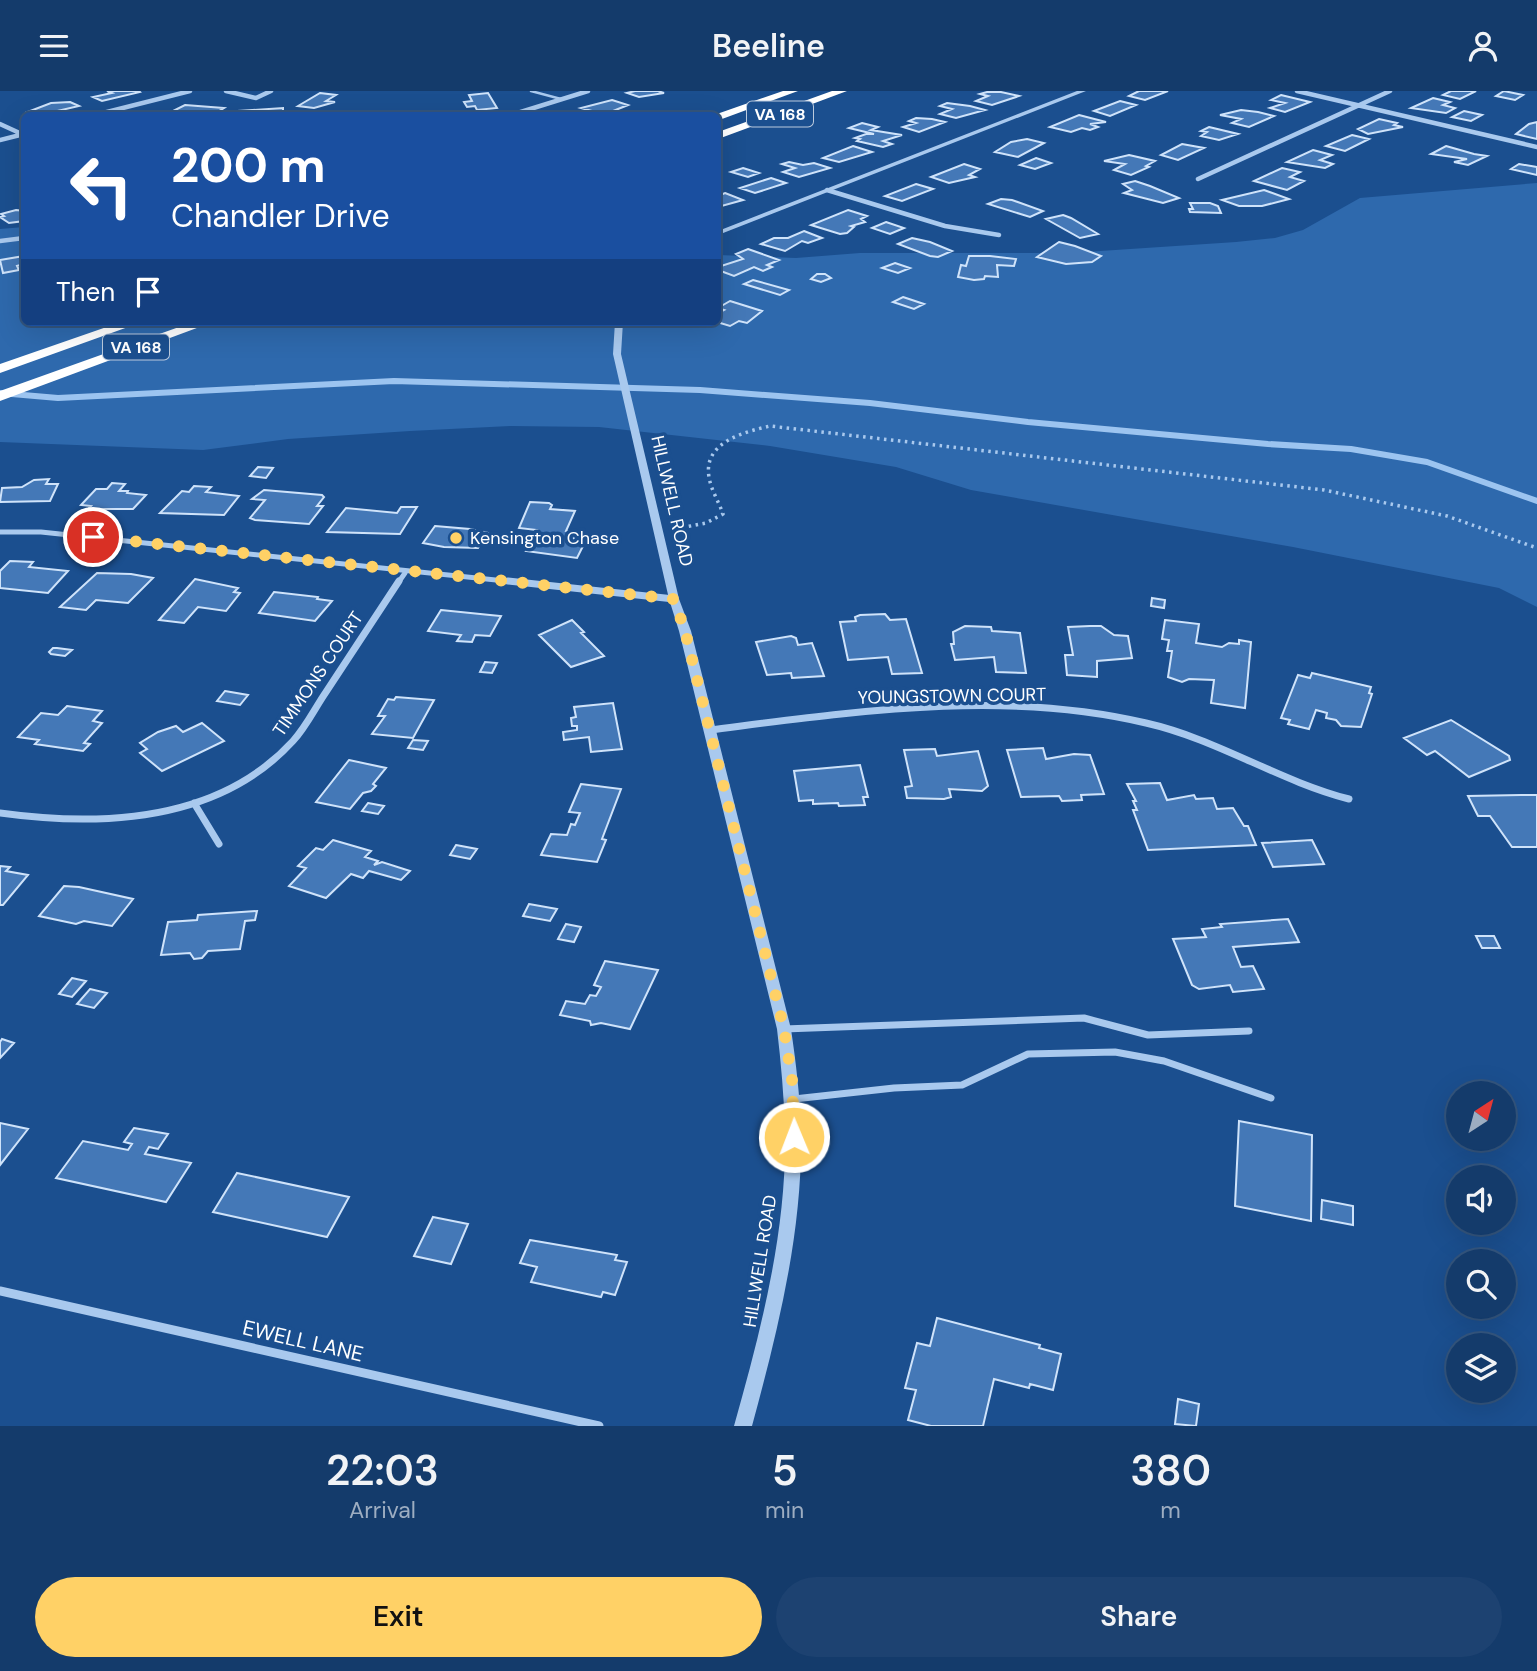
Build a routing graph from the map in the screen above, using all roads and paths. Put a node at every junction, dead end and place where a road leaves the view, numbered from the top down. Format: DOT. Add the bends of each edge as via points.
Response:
graph roads {
  1 [pos="190,91"];
  2 [pos="226,91"];
  3 [pos="271,91"];
  4 [pos="531,91"];
  5 [pos="588,91"];
  6 [pos="793,91"];
  7 [pos="842,91"];
  8 [pos="1083,91"];
  9 [pos="1297,91"];
  10 [pos="1390,91"];
  11 [pos="561,99"];
  12 [pos="1359,105"];
  13 [pos="107,112"];
  14 [pos="520,112"];
  15 [pos="721,116"];
  16 [pos="0,124"];
  17 [pos="21,133"];
  18 [pos="21,135"];
  19 [pos="721,135"];
  20 [pos="0,139"];
  21 [pos="1537,147"];
  22 [pos="1198,179"];
  23 [pos="827,190"];
  24 [pos="721,232"];
  25 [pos="999,235"];
  26 [pos="21,238"];
  27 [pos="0,241"];
  28 [pos="124,326"];
  29 [pos="195,326"];
  30 [pos="619,326"];
  31 [pos="0,369"];
  32 [pos="0,396"];
  33 [pos="0,532"];
  34 [pos="660,532"];
  35 [pos="1537,548"];
  36 [pos="405,572"];
  37 [pos="674,599"];
  38 [pos="709,730"];
  39 [pos="1349,799"];
  40 [pos="194,803"];
  41 [pos="0,813"];
  42 [pos="219,844"];
  43 [pos="784,1029"];
  44 [pos="1249,1031"];
  45 [pos="1271,1098"];
  46 [pos="794,1099"];
  47 [pos="0,1291"];
  48 [pos="599,1426"];
  49 [pos="743,1426"];
  1 -- 13 [label="street"];
  2 -- 3 [label="street" via="256,98"];
  4 -- 11 [label="lane"];
  5 -- 11 [label="street"];
  6 -- 15 [label="highway, VA 168"];
  7 -- 19 [label="highway, VA 168"];
  8 -- 23 [label="street"];
  9 -- 12 [label="street"];
  10 -- 12 [label="street"];
  11 -- 14 [label="street"];
  12 -- 21 [label="street"];
  12 -- 22 [label="street"];
  16 -- 17 [label="street"];
  18 -- 20 [label="street"];
  23 -- 24 [label="street"];
  23 -- 25 [label="street" via="944,226"];
  26 -- 27 [label="street"];
  28 -- 31 [label="highway, VA 168"];
  29 -- 32 [label="highway, VA 168"];
  30 -- 34 [label="street, HILLWELL ROAD" via="617,354"];
  33 -- 36 [label="street" via="41,532"];
  34 -- 35 [label="path" via="706,523 723,514 708,475 712,458 723,442 738,433 770,426 1324,490 1447,516"];
  34 -- 37 [label="street, HILLWELL ROAD"];
  36 -- 37 [label="street"];
  36 -- 40 [label="street, TIMMONS COURT" via="294,740 247,781"];
  37 -- 38 [label="street, HILLWELL ROAD"];
  38 -- 39 [label="street, YOUNGSTOWN COURT" via="847,713 952,708 1041,709 1108,716 1185,734 1311,792"];
  38 -- 43 [label="street, HILLWELL ROAD"];
  40 -- 41 [label="street, TIMMONS COURT" via="114,819 39,820"];
  40 -- 42 [label="street"];
  43 -- 44 [label="lane" via="1084,1019 1149,1035"];
  43 -- 46 [label="street, HILLWELL ROAD"];
  45 -- 46 [label="lane" via="1164,1061 1115,1052 1028,1054 962,1085"];
  46 -- 49 [label="street, HILLWELL ROAD" via="795,1156 783,1259 773,1318"];
  47 -- 48 [label="street, EWELL LANE"];
}
